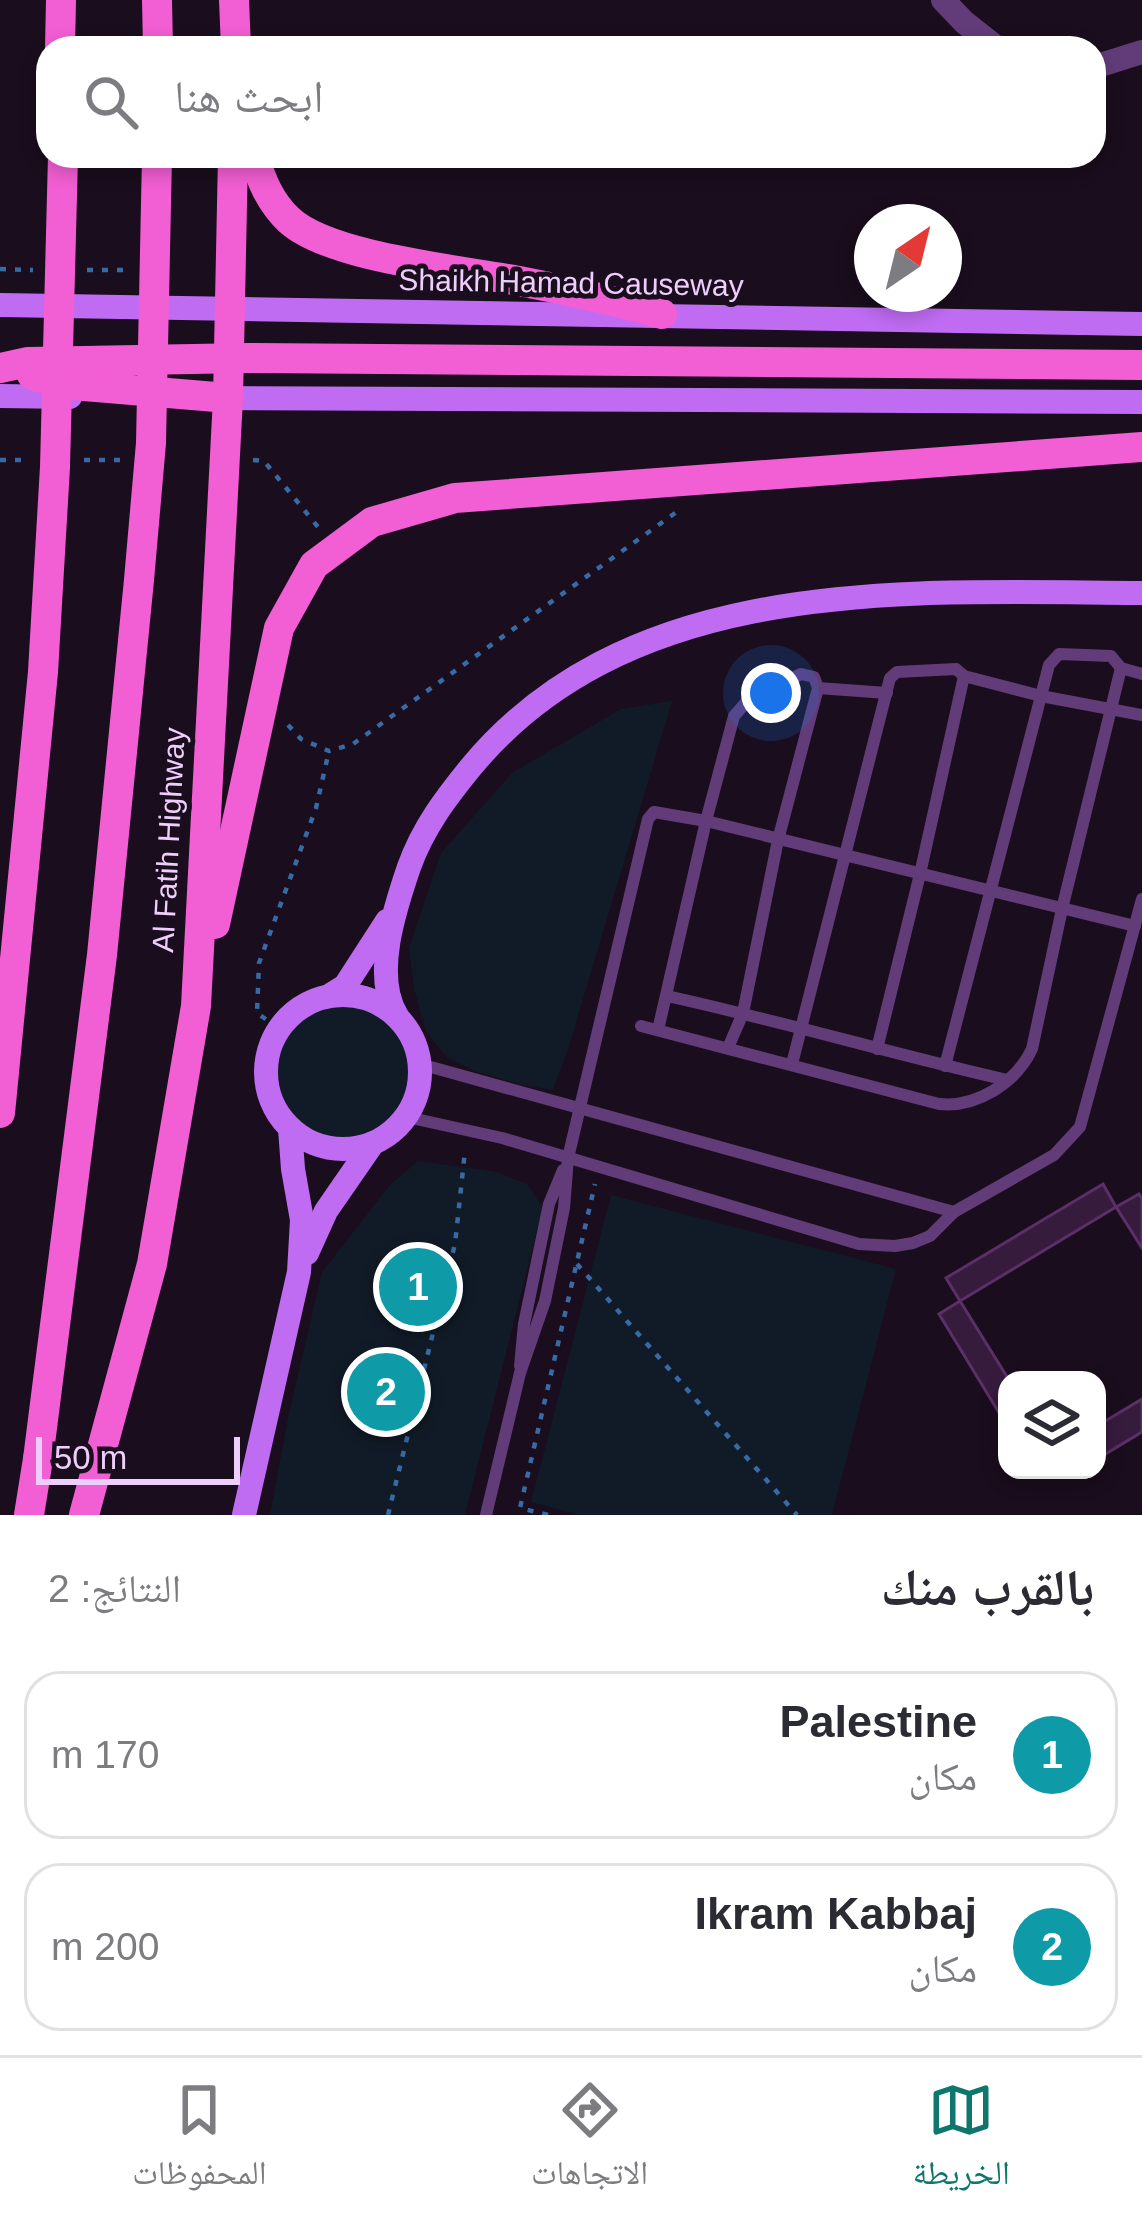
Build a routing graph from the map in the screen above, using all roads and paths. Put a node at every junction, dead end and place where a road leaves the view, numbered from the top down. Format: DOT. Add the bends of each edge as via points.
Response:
graph roads {
  1 [pos="61,0"];
  2 [pos="157,0"];
  3 [pos="234,0"];
  4 [pos="944,0"];
  5 [pos="60,36"];
  6 [pos="158,36"];
  7 [pos="236,36"];
  8 [pos="982,36"];
  9 [pos="1142,52"];
  10 [pos="1106,64"];
  11 [pos="63,168"];
  12 [pos="157,168"];
  13 [pos="233,168"];
  14 [pos="257,168"];
  15 [pos="0,305"];
  16 [pos="230,308"];
  17 [pos="662,314"];
  18 [pos="1142,324"];
  19 [pos="230,358"];
  20 [pos="5,361"];
  21 [pos="1142,365"];
  22 [pos="0,396"];
  23 [pos="229,398"];
  24 [pos="1142,402"];
  25 [pos="1142,447"];
  26 [pos="242,459"];
  27 [pos="685,506"];
  28 [pos="342,544"];
  29 [pos="1142,592"];
  30 [pos="1121,668"];
  31 [pos="1142,674"];
  32 [pos="964,676"];
  33 [pos="818,688"];
  34 [pos="887,693"];
  35 [pos="1041,696"];
  36 [pos="1112,708"];
  37 [pos="276,713"];
  38 [pos="1142,715"];
  39 [pos="328,751"];
  40 [pos="706,821"];
  41 [pos="778,840"];
  42 [pos="846,856"];
  43 [pos="920,874"];
  44 [pos="989,891"];
  45 [pos="1142,899"];
  46 [pos="394,908"];
  47 [pos="1062,909"];
  48 [pos="1135,926"];
  49 [pos="332,994"];
  50 [pos="667,996"];
  51 [pos="196,1006"];
  52 [pos="743,1013"];
  53 [pos="397,1016"];
  54 [pos="641,1026"];
  55 [pos="278,1028"];
  56 [pos="658,1030"];
  57 [pos="800,1030"];
  58 [pos="728,1048"];
  59 [pos="877,1049"];
  60 [pos="420,1064"];
  61 [pos="792,1064"];
  62 [pos="945,1066"];
  63 [pos="1007,1081"];
  64 [pos="579,1106"];
  65 [pos="0,1113"];
  66 [pos="406,1117"];
  67 [pos="290,1128"];
  68 [pos="467,1131"];
  69 [pos="373,1143"];
  70 [pos="568,1158"];
  71 [pos="598,1167"];
  72 [pos="954,1212"];
  73 [pos="577,1264"];
  74 [pos="298,1272"];
  75 [pos="28,1515"];
  76 [pos="84,1515"];
  77 [pos="244,1515"];
  78 [pos="388,1515"];
  79 [pos="486,1515"];
  80 [pos="548,1515"];
  81 [pos="797,1515"];
  1 -- 5 [label="main road"];
  2 -- 6 [label="main road"];
  3 -- 7 [label="main road"];
  4 -- 8 [label="street"];
  9 -- 10 [label="street"];
  11 -- 65 [label="main road, bridge" via="43,672"];
  12 -- 75 [label="main road, Al Fatih Highway, bridge" via="141,557 100,977"];
  13 -- 16 [label="main road, Al Fatih Highway"];
  14 -- 17 [label="main road" via="288,219 321,239"];
  15 -- 16 [label="main road, Shaikh Hamad Causeway"];
  16 -- 17 [label="main road, Shaikh Hamad Causeway"];
  16 -- 19 [label="main road, Al Fatih Highway"];
  17 -- 18 [label="main road, Shaikh Hamad Causeway"];
  19 -- 20 [label="main road"];
  19 -- 21 [label="main road"];
  19 -- 23 [label="main road, Al Fatih Highway"];
  20 -- 23 [label="main road" via="60,384"];
  22 -- 23 [label="main road"];
  23 -- 24 [label="main road"];
  23 -- 51 [label="main road, Al Fatih Highway"];
  25 -- 28 [label="main road" via="454,498 372,522"];
  26 -- 28 [label="path" via="264,461 319,529"];
  27 -- 39 [label="path" via="387,720"];
  28 -- 51 [label="main road" via="314,566 279,628"];
  29 -- 46 [label="main road" via="840,598 665,635 561,688 497,736 441,803"];
  30 -- 31 [label="lane"];
  30 -- 35 [label="lane" via="1111,656 1059,654"];
  30 -- 36 [label="lane"];
  32 -- 34 [label="lane" via="956,668 897,672"];
  32 -- 35 [label="lane"];
  32 -- 43 [label="lane"];
  33 -- 34 [label="lane"];
  33 -- 40 [label="lane" via="801,674 739,708"];
  33 -- 41 [label="lane"];
  34 -- 42 [label="lane"];
  35 -- 36 [label="lane"];
  35 -- 44 [label="lane"];
  36 -- 38 [label="lane"];
  36 -- 47 [label="lane"];
  37 -- 39 [label="path" via="301,739"];
  39 -- 55 [label="path" via="316,808 259,963 257,1013"];
  40 -- 41 [label="lane"];
  40 -- 50 [label="lane"];
  40 -- 64 [label="lane" via="654,812 648,819"];
  41 -- 42 [label="lane"];
  41 -- 52 [label="lane"];
  42 -- 43 [label="lane"];
  42 -- 57 [label="lane"];
  43 -- 44 [label="lane"];
  43 -- 59 [label="lane"];
  44 -- 47 [label="lane"];
  44 -- 62 [label="lane"];
  45 -- 48 [label="lane"];
  46 -- 49 [label="main road"];
  46 -- 53 [label="main road" via="387,986"];
  47 -- 48 [label="lane"];
  47 -- 63 [label="lane" via="1032,1049"];
  48 -- 72 [label="lane" via="1080,1127 1054,1155"];
  49 -- 53 [label="main road" via="378,1002"];
  49 -- 55 [label="main road" via="311,1000"];
  50 -- 52 [label="lane"];
  50 -- 56 [label="lane"];
  51 -- 76 [label="main road, Al Fatih Highway" via="152,1264"];
  52 -- 57 [label="lane"];
  52 -- 58 [label="lane"];
  53 -- 60 [label="main road"];
  54 -- 56 [label="lane"];
  55 -- 67 [label="main road" via="265,1069 276,1111"];
  56 -- 58 [label="lane"];
  57 -- 59 [label="lane"];
  57 -- 61 [label="lane"];
  58 -- 61 [label="lane"];
  59 -- 62 [label="lane"];
  60 -- 64 [label="lane"];
  60 -- 66 [label="main road"];
  61 -- 63 [label="lane" via="950,1105"];
  62 -- 63 [label="lane"];
  64 -- 70 [label="lane"];
  64 -- 72 [label="lane"];
  66 -- 68 [label="lane"];
  66 -- 69 [label="main road"];
  67 -- 69 [label="main road" via="329,1148"];
  67 -- 74 [label="main road" via="302,1220"];
  68 -- 70 [label="lane"];
  68 -- 78 [label="path" via="455,1244"];
  69 -- 74 [label="main road" via="326,1211"];
  70 -- 71 [label="lane"];
  70 -- 79 [label="lane" via="549,1204"];
  71 -- 72 [label="lane" via="877,1247 930,1236"];
  71 -- 73 [label="path"];
  73 -- 80 [label="path" via="520,1508"];
  73 -- 81 [label="path"];
  74 -- 77 [label="main road"];
}
